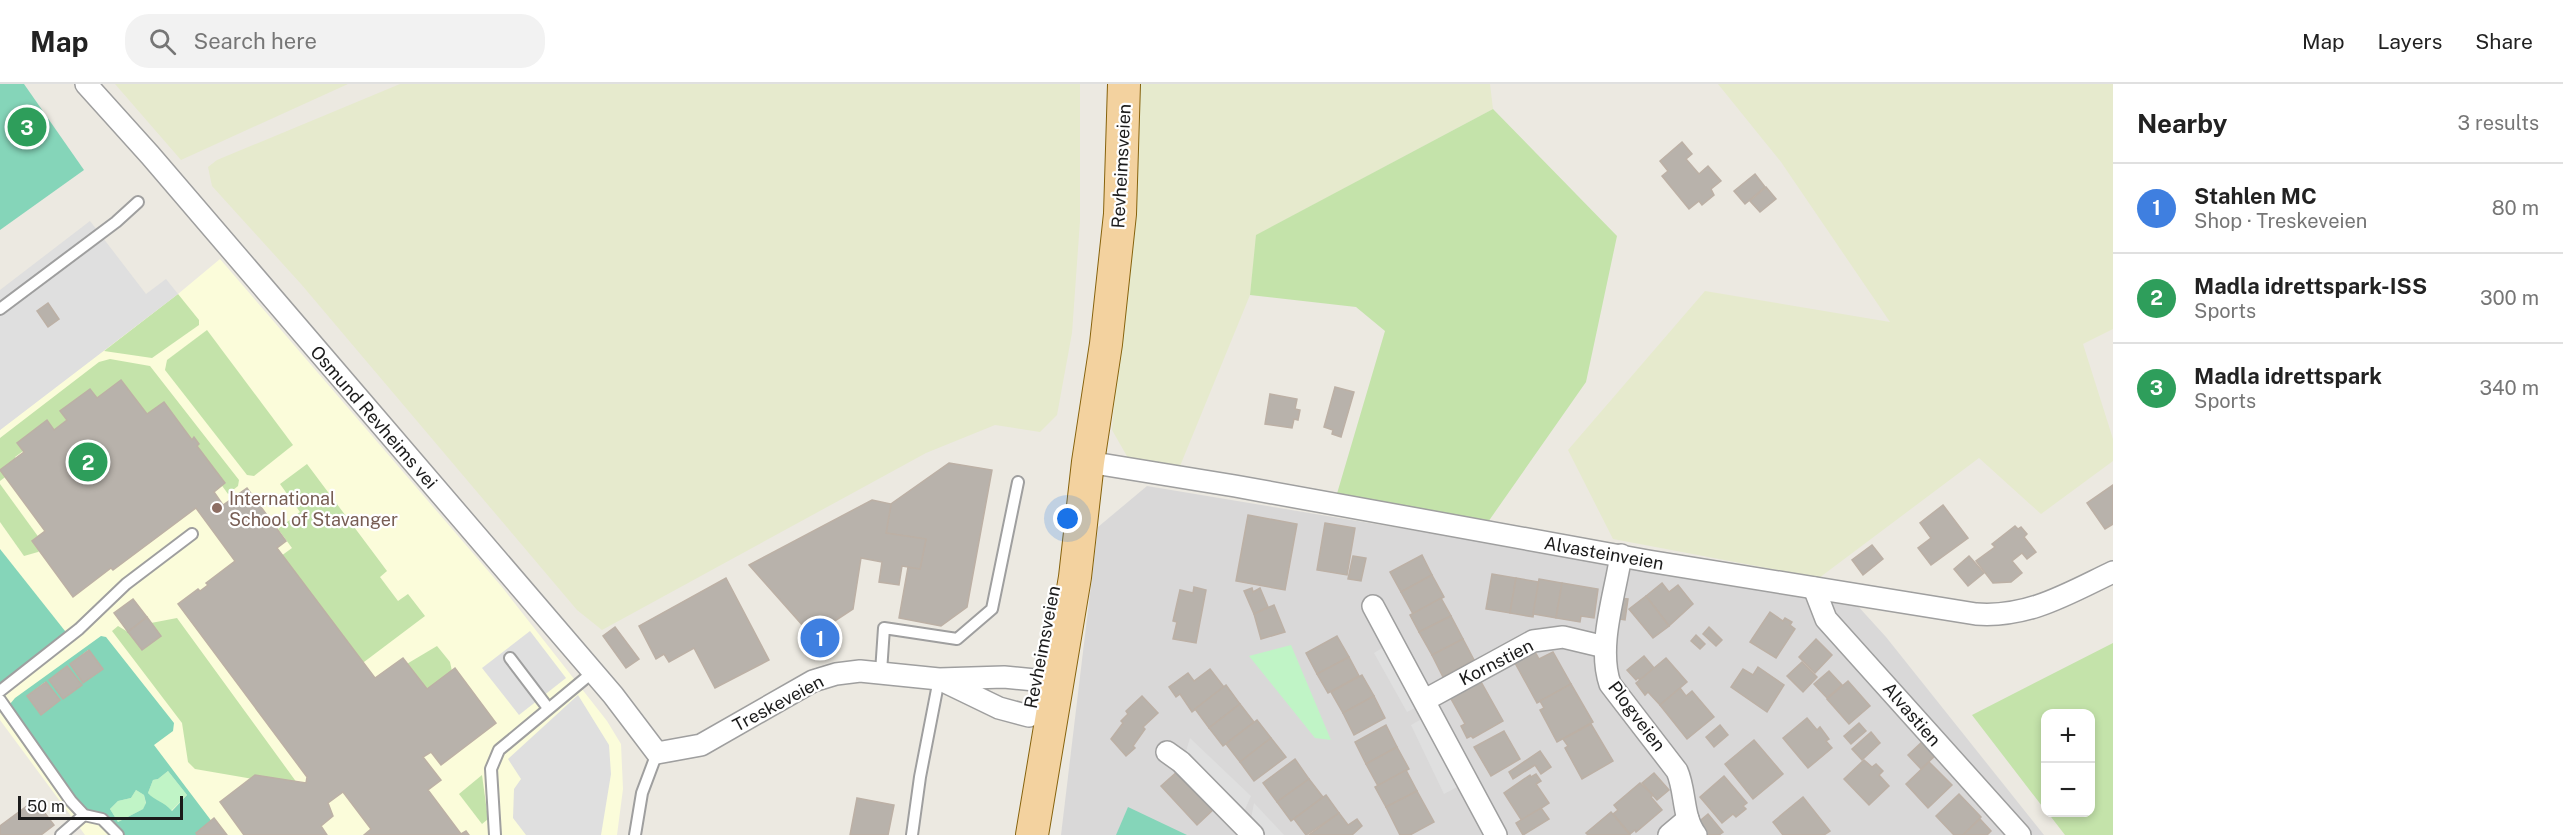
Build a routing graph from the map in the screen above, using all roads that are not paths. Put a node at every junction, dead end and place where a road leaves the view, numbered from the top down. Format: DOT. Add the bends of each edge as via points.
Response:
graph roads {
  1 [pos="86,84"];
  2 [pos="1124,84"];
  3 [pos="138,202"];
  4 [pos="0,309"];
  5 [pos="1088,462"];
  6 [pos="1018,482"];
  7 [pos="192,534"];
  8 [pos="1621,555"];
  9 [pos="2113,572"];
  10 [pos="1814,588"];
  11 [pos="1373,606"];
  12 [pos="1605,647"];
  13 [pos="510,658"];
  14 [pos="593,672"];
  15 [pos="881,672"];
  16 [pos="939,679"];
  17 [pos="0,691"];
  18 [pos="1039,699"];
  19 [pos="0,700"];
  20 [pos="1425,700"];
  21 [pos="548,708"];
  22 [pos="1167,752"];
  23 [pos="657,753"];
  24 [pos="84,815"];
  25 [pos="1692,827"];
  26 [pos="61,835"];
  27 [pos="118,835"];
  28 [pos="495,835"];
  29 [pos="635,835"];
  30 [pos="912,835"];
  31 [pos="1011,835"];
  32 [pos="1032,835"];
  33 [pos="1253,835"];
  34 [pos="1496,835"];
  35 [pos="1669,835"];
  36 [pos="2020,835"];
  1 -- 14 [label="street, Osmund Revheims vei"];
  2 -- 5 [label="main road, Revheimsveien" via="1120,214"];
  3 -- 4 [label="lane"];
  5 -- 8 [label="street, Alvasteinveien"];
  5 -- 18 [label="main road, Revheimsveien" via="1056,573"];
  6 -- 15 [label="lane" via="992,609 957,639 884,628"];
  7 -- 17 [label="lane"];
  8 -- 10 [label="street, Alvasteinveien"];
  8 -- 12 [label="street, Plogveien"];
  9 -- 10 [label="street, Alvasteinveien" via="2030,610 1996,616"];
  10 -- 36 [label="street, Alvastien" via="1826,619"];
  11 -- 20 [label="street"];
  12 -- 20 [label="street, Kornstien" via="1563,637 1533,641"];
  12 -- 25 [label="street, Plogveien" via="1604,668 1610,684 1677,771"];
  13 -- 21 [label="lane"];
  14 -- 21 [label="lane"];
  14 -- 23 [label="street, Osmund Revheims vei"];
  15 -- 16 [label="street, Treskeveien"];
  15 -- 23 [label="street, Treskeveien" via="837,674 813,681 701,745"];
  16 -- 18 [label="street, Treskeveien" via="1004,677"];
  16 -- 18 [label="street, Treskeveien" via="999,708"];
  16 -- 30 [label="lane"];
  18 -- 31 [label="main road, Revheimsveien"];
  18 -- 32 [label="main road, Revheimsveien"];
  19 -- 24 [label="lane"];
  20 -- 34 [label="street"];
  21 -- 28 [label="lane" via="499,750 491,769"];
  22 -- 33 [label="street"];
  23 -- 29 [label="lane" via="642,793"];
  24 -- 26 [label="lane"];
  24 -- 27 [label="lane" via="102,819"];
  25 -- 35 [label="street"];
}
